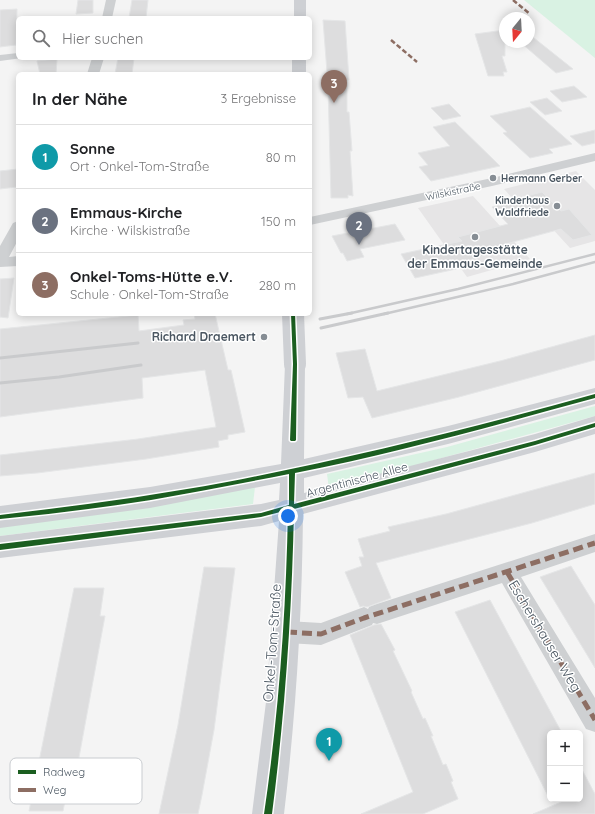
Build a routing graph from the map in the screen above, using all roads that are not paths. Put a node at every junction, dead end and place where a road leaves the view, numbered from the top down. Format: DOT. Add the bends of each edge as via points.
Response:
graph roads {
  1 [pos="111,0"];
  2 [pos="300,0"];
  3 [pos="107,16"];
  4 [pos="300,16"];
  5 [pos="16,56"];
  6 [pos="0,58"];
  7 [pos="97,60"];
  8 [pos="299,60"];
  9 [pos="94,72"];
  10 [pos="299,72"];
  11 [pos="595,157"];
  12 [pos="312,222"];
  13 [pos="16,230"];
  14 [pos="16,260"];
  15 [pos="0,261"];
  16 [pos="293,316"];
  17 [pos="595,396"];
  18 [pos="595,425"];
  19 [pos="292,473"];
  20 [pos="292,507"];
  21 [pos="0,517"];
  22 [pos="595,543"];
  23 [pos="0,547"];
  24 [pos="507,572"];
  25 [pos="286,632"];
  26 [pos="595,720"];
  27 [pos="268,814"];
  1 -- 3 [label="street"];
  2 -- 4 [label="main road"];
  5 -- 6 [label="street"];
  7 -- 9 [label="street"];
  8 -- 10 [label="main road"];
  11 -- 12 [label="street, Wilskistraße"];
  13 -- 15 [label="street"];
  14 -- 15 [label="street"];
  16 -- 19 [label="main road, Onkel-Tom-Straße, bridge" via="295,364"];
  17 -- 19 [label="main road, Argentinische Allee" via="513,419"];
  18 -- 20 [label="main road, Argentinische Allee"];
  19 -- 20 [label="main road, Onkel-Tom-Straße"];
  19 -- 21 [label="main road, Argentinische Allee" via="130,500"];
  20 -- 23 [label="main road, Argentinische Allee" via="261,515"];
  20 -- 25 [label="main road, Onkel-Tom-Straße"];
  22 -- 24 [label="street, Eschershauser Weg"];
  24 -- 25 [label="street, Eschershauser Weg" via="321,634"];
  24 -- 26 [label="street, Eschershauser Weg"];
  25 -- 27 [label="main road, Onkel-Tom-Straße"];
}
